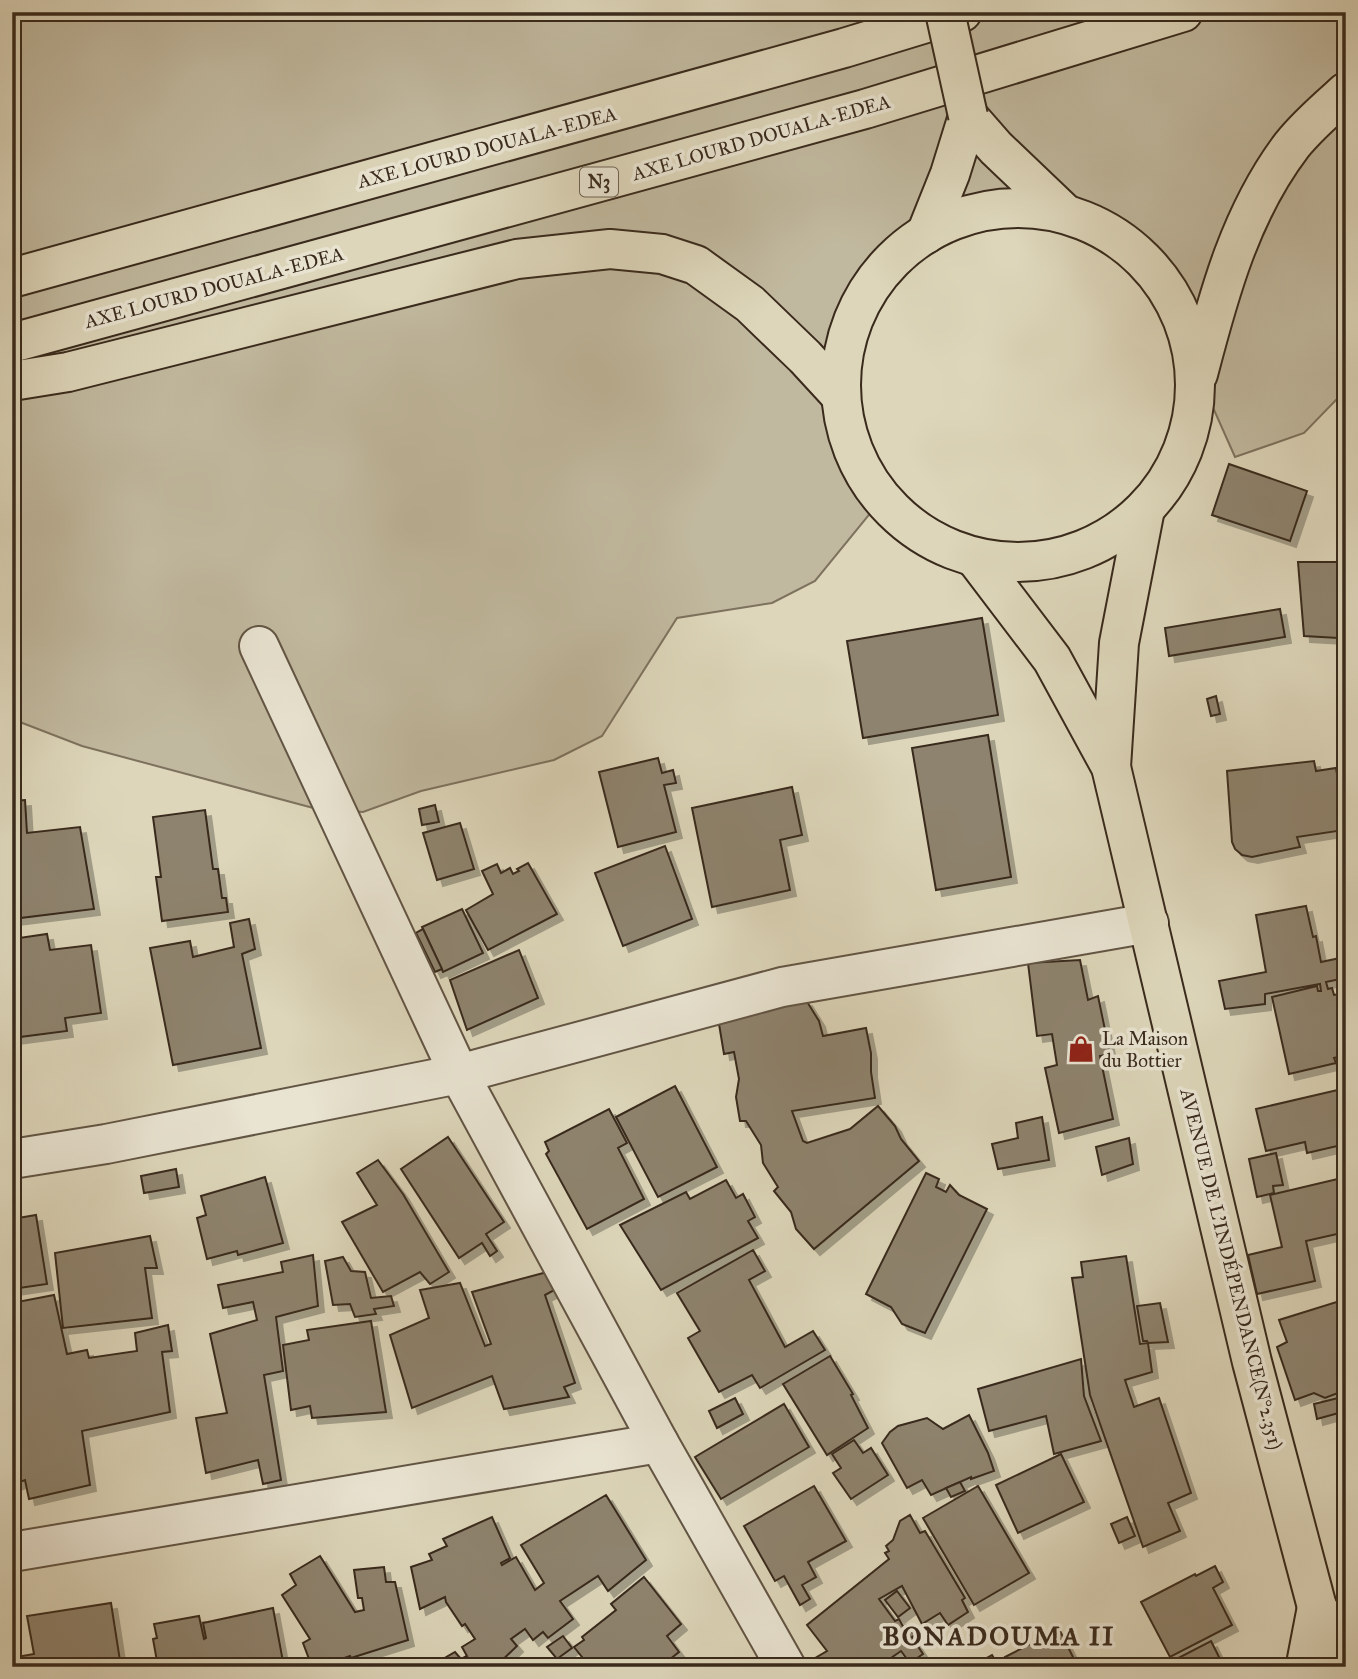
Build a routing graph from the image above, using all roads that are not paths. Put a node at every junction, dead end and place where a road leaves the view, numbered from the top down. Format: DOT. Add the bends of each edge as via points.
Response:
graph roads {
  1 [pos="945,12"];
  2 [pos="961,12"];
  3 [pos="1183,12"];
  4 [pos="1346,92"];
  5 [pos="968,116"];
  6 [pos="1061,210"];
  7 [pos="926,234"];
  8 [pos="12,278"];
  9 [pos="12,343"];
  10 [pos="1198,373"];
  11 [pos="12,381"];
  12 [pos="840,395"];
  13 [pos="1145,509"];
  14 [pos="976,559"];
  15 [pos="259,646"];
  16 [pos="1111,767"];
  17 [pos="1149,923"];
  18 [pos="459,1074"];
  19 [pos="12,1159"];
  20 [pos="659,1443"];
  21 [pos="12,1552"];
  22 [pos="1317,1607"];
  23 [pos="1346,1664"];
  24 [pos="786,1667"];
  25 [pos="1308,1667"];
  1 -- 5 [label="main road, bridge"];
  2 -- 8 [label="main road, AXE LOURD DOUALA-EDEA"];
  3 -- 9 [label="main road, AXE LOURD DOUALA-EDEA / N3" via="865,109"];
  4 -- 10 [label="main road" via="1293,144 1268,179 1246,222"];
  5 -- 6 [label="main road"];
  5 -- 7 [label="main road"];
  6 -- 7 [label="main road" via="1008,207 963,216"];
  6 -- 10 [label="main road" via="1101,227 1142,256 1173,296"];
  7 -- 12 [label="main road" via="876,278 848,333"];
  10 -- 13 [label="main road" via="1188,436 1171,474"];
  11 -- 12 [label="main road" via="68,372 517,259 610,249 662,254 696,265 750,304"];
  12 -- 14 [label="main road" via="845,432 859,468 881,500 908,526 940,546"];
  13 -- 14 [label="main road" via="1100,542 1037,562"];
  13 -- 16 [label="main road, AVENUE DE L'INDÉPENDANCE(N°2.351)" via="1119,643"];
  14 -- 16 [label="main road, AVENUE DE L'INDÉPENDANCE(N°2.351)" via="1052,659"];
  15 -- 18 [label="street"];
  16 -- 17 [label="main road, AVENUE DE L'INDÉPENDANCE(N°2.351)"];
  17 -- 18 [label="street" via="782,987"];
  17 -- 22 [label="main road, AVENUE DE L'INDÉPENDANCE(N°2.351)" via="1252,1362"];
  18 -- 19 [label="street"];
  18 -- 20 [label="street"];
  20 -- 21 [label="street"];
  20 -- 24 [label="street"];
  22 -- 23 [label="main road, AVENUE DE L'INDÉPENDANCE(N°2.351)"];
  22 -- 25 [label="main road, AVENUE DE L'INDÉPENDANCE(N°2.351)"];
}
